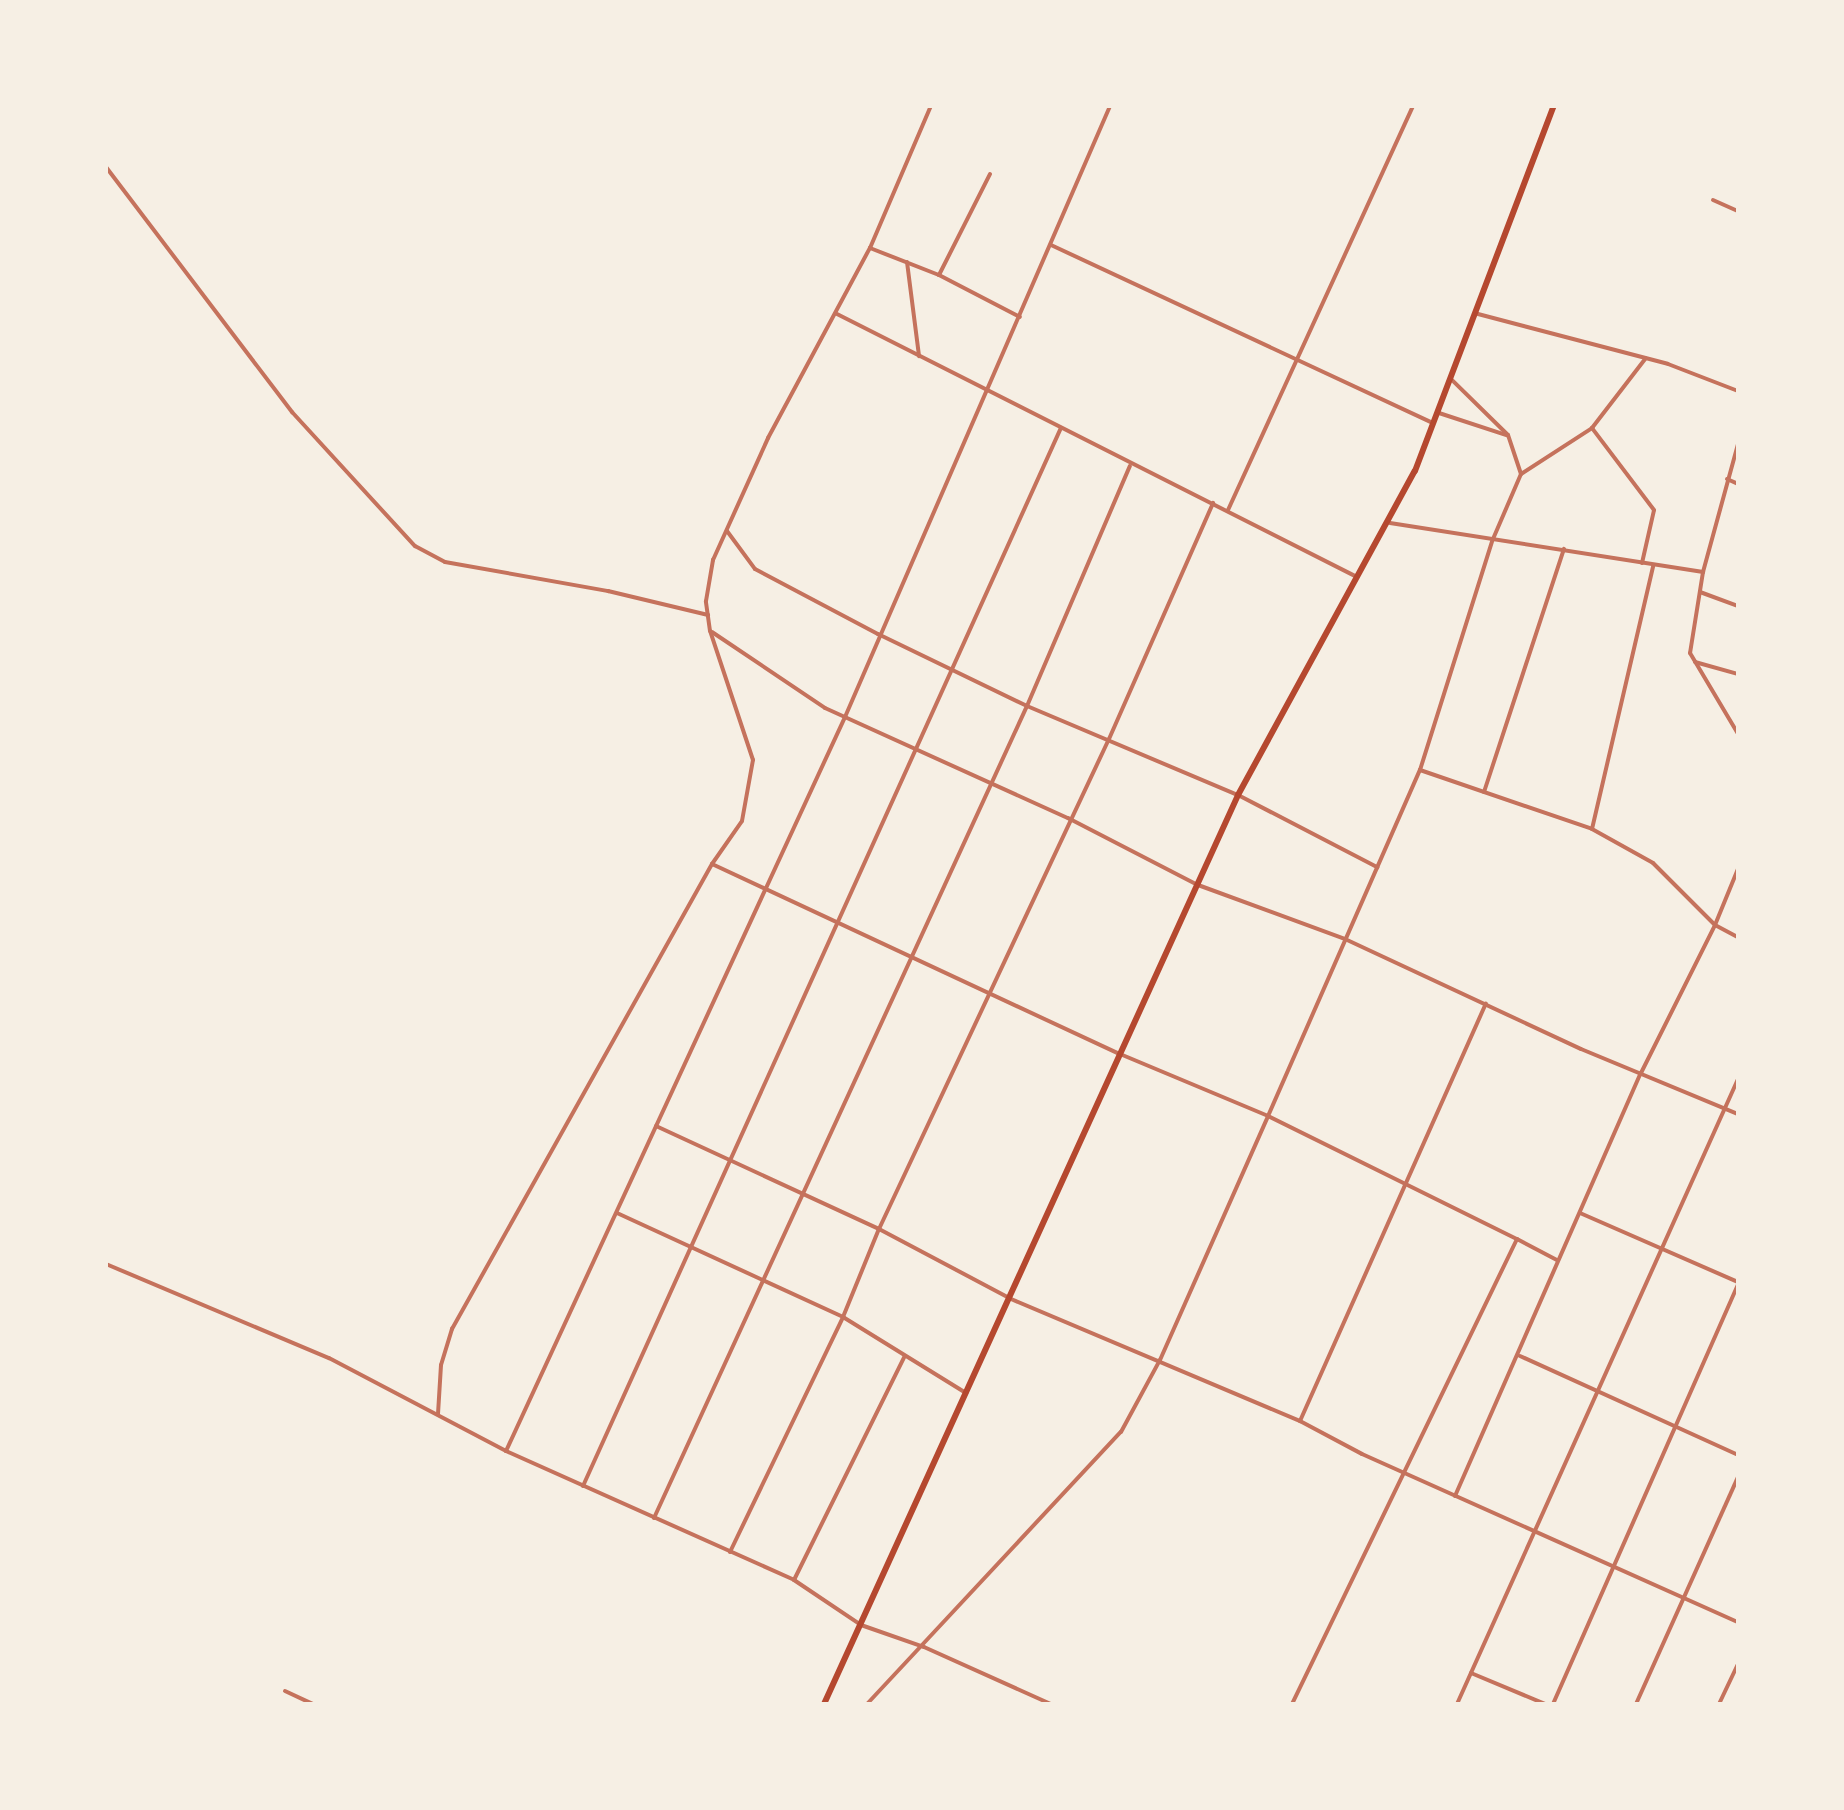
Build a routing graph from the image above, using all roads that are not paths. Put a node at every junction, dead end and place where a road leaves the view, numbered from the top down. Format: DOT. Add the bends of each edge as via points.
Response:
graph roads {
  1 [pos="931,106"];
  2 [pos="1110,106"];
  3 [pos="1413,106"];
  4 [pos="1554,106"];
  5 [pos="106,167"];
  6 [pos="990,174"];
  7 [pos="1713,200"];
  8 [pos="1738,211"];
  9 [pos="1051,245"];
  10 [pos="870,248"];
  11 [pos="907,262"];
  12 [pos="939,275"];
  13 [pos="836,314"];
  14 [pos="1478,314"];
  15 [pos="1020,317"];
  16 [pos="919,356"];
  17 [pos="1299,357"];
  18 [pos="1646,358"];
  19 [pos="1452,380"];
  20 [pos="989,391"];
  21 [pos="1738,391"];
  22 [pos="1439,413"];
  23 [pos="1435,424"];
  24 [pos="1061,428"];
  25 [pos="1592,428"];
  26 [pos="1508,435"];
  27 [pos="1738,444"];
  28 [pos="1130,466"];
  29 [pos="1521,474"];
  30 [pos="1727,479"];
  31 [pos="1738,484"];
  32 [pos="1213,503"];
  33 [pos="1228,510"];
  34 [pos="1390,523"];
  35 [pos="727,529"];
  36 [pos="1493,539"];
  37 [pos="1564,549"];
  38 [pos="1642,563"];
  39 [pos="1653,565"];
  40 [pos="1703,572"];
  41 [pos="1360,578"];
  42 [pos="1700,592"];
  43 [pos="1738,606"];
  44 [pos="708,615"];
  45 [pos="710,631"];
  46 [pos="878,634"];
  47 [pos="1695,662"];
  48 [pos="954,672"];
  49 [pos="1738,674"];
  50 [pos="1027,706"];
  51 [pos="845,717"];
  52 [pos="1738,734"];
  53 [pos="1109,739"];
  54 [pos="919,751"];
  55 [pos="1420,770"];
  56 [pos="991,783"];
  57 [pos="1484,792"];
  58 [pos="1238,795"];
  59 [pos="1068,818"];
  60 [pos="1592,829"];
  61 [pos="712,864"];
  62 [pos="1377,867"];
  63 [pos="1738,869"];
  64 [pos="1198,885"];
  65 [pos="766,889"];
  66 [pos="840,923"];
  67 [pos="1715,925"];
  68 [pos="1738,937"];
  69 [pos="1345,939"];
  70 [pos="912,956"];
  71 [pos="988,992"];
  72 [pos="1486,1004"];
  73 [pos="1120,1054"];
  74 [pos="1641,1073"];
  75 [pos="1738,1079"];
  76 [pos="1724,1107"];
  77 [pos="1738,1114"];
  78 [pos="1268,1116"];
  79 [pos="656,1126"];
  80 [pos="731,1161"];
  81 [pos="1403,1184"];
  82 [pos="803,1194"];
  83 [pos="617,1213"];
  84 [pos="1580,1213"];
  85 [pos="879,1229"];
  86 [pos="1517,1239"];
  87 [pos="694,1245"];
  88 [pos="1662,1248"];
  89 [pos="1557,1260"];
  90 [pos="106,1264"];
  91 [pos="763,1279"];
  92 [pos="1738,1283"];
  93 [pos="1011,1299"];
  94 [pos="843,1317"];
  95 [pos="904,1356"];
  96 [pos="1520,1356"];
  97 [pos="1160,1360"];
  98 [pos="1598,1391"];
  99 [pos="967,1394"];
  100 [pos="438,1414"];
  101 [pos="1300,1421"];
  102 [pos="1677,1427"];
  103 [pos="506,1451"];
  104 [pos="1738,1455"];
  105 [pos="1403,1473"];
  106 [pos="1738,1477"];
  107 [pos="583,1486"];
  108 [pos="1455,1496"];
  109 [pos="654,1518"];
  110 [pos="1535,1531"];
  111 [pos="730,1552"];
  112 [pos="1614,1566"];
  113 [pos="794,1580"];
  114 [pos="1687,1599"];
  115 [pos="1738,1622"];
  116 [pos="861,1625"];
  117 [pos="924,1647"];
  118 [pos="1738,1664"];
  119 [pos="1471,1673"];
  120 [pos="285,1691"];
  121 [pos="313,1704"];
  122 [pos="824,1704"];
  123 [pos="867,1704"];
  124 [pos="1051,1704"];
  125 [pos="1292,1704"];
  126 [pos="1457,1704"];
  127 [pos="1545,1704"];
  128 [pos="1553,1704"];
  129 [pos="1636,1704"];
  130 [pos="1719,1704"];
  1 -- 10 [label="street"];
  2 -- 9 [label="street"];
  3 -- 17 [label="street"];
  4 -- 14 [label="main road"];
  5 -- 44 [label="street" via="292,412 415,546 445,562"];
  6 -- 12 [label="street"];
  7 -- 8 [label="street"];
  9 -- 15 [label="street"];
  9 -- 17 [label="street"];
  10 -- 11 [label="street"];
  10 -- 13 [label="street"];
  11 -- 12 [label="street"];
  11 -- 16 [label="street"];
  12 -- 15 [label="street"];
  13 -- 16 [label="street"];
  13 -- 35 [label="street" via="768,438"];
  14 -- 18 [label="street"];
  14 -- 19 [label="main road"];
  15 -- 20 [label="street"];
  16 -- 20 [label="street"];
  17 -- 23 [label="street"];
  17 -- 33 [label="street"];
  18 -- 21 [label="street"];
  18 -- 25 [label="street"];
  19 -- 22 [label="main road"];
  19 -- 26 [label="street"];
  20 -- 24 [label="street"];
  20 -- 46 [label="street"];
  22 -- 23 [label="main road"];
  22 -- 26 [label="street"];
  23 -- 34 [label="main road"];
  24 -- 28 [label="street"];
  24 -- 48 [label="street"];
  25 -- 29 [label="street"];
  25 -- 38 [label="street" via="1654,510"];
  26 -- 29 [label="street"];
  27 -- 30 [label="street"];
  28 -- 32 [label="street"];
  28 -- 50 [label="street"];
  29 -- 36 [label="street"];
  30 -- 31 [label="street"];
  30 -- 40 [label="street"];
  32 -- 33 [label="street"];
  32 -- 53 [label="street"];
  33 -- 41 [label="street"];
  34 -- 36 [label="street"];
  34 -- 41 [label="main road"];
  35 -- 44 [label="street" via="713,560"];
  35 -- 46 [label="street" via="755,569"];
  36 -- 37 [label="street"];
  36 -- 55 [label="street"];
  37 -- 38 [label="street"];
  37 -- 57 [label="street"];
  38 -- 39 [label="street"];
  39 -- 40 [label="street"];
  39 -- 60 [label="street"];
  40 -- 42 [label="street"];
  41 -- 58 [label="main road"];
  42 -- 43 [label="street"];
  42 -- 47 [label="street" via="1690,653"];
  44 -- 45 [label="street"];
  45 -- 51 [label="street"];
  45 -- 61 [label="street" via="753,760 742,821"];
  46 -- 48 [label="street"];
  46 -- 51 [label="street"];
  47 -- 49 [label="street"];
  47 -- 52 [label="street"];
  48 -- 50 [label="street"];
  48 -- 54 [label="street"];
  50 -- 53 [label="street"];
  50 -- 56 [label="street"];
  51 -- 54 [label="street"];
  51 -- 65 [label="street"];
  53 -- 58 [label="street"];
  53 -- 59 [label="street"];
  54 -- 56 [label="street"];
  54 -- 66 [label="street"];
  55 -- 57 [label="street"];
  55 -- 62 [label="street"];
  56 -- 59 [label="street"];
  56 -- 70 [label="street"];
  57 -- 60 [label="street"];
  58 -- 62 [label="street"];
  58 -- 64 [label="main road"];
  59 -- 64 [label="street"];
  59 -- 71 [label="street"];
  60 -- 67 [label="street" via="1653,863"];
  61 -- 65 [label="street"];
  61 -- 100 [label="street" via="452,1329 441,1365"];
  62 -- 69 [label="street"];
  63 -- 67 [label="street"];
  64 -- 69 [label="street"];
  64 -- 73 [label="main road"];
  65 -- 66 [label="street"];
  65 -- 79 [label="street"];
  66 -- 70 [label="street"];
  66 -- 80 [label="street"];
  67 -- 68 [label="street"];
  67 -- 74 [label="street"];
  69 -- 72 [label="street"];
  69 -- 78 [label="street"];
  70 -- 71 [label="street"];
  70 -- 82 [label="street"];
  71 -- 73 [label="street"];
  71 -- 85 [label="street"];
  72 -- 74 [label="street"];
  72 -- 81 [label="street"];
  73 -- 78 [label="street"];
  73 -- 93 [label="main road"];
  74 -- 76 [label="street"];
  74 -- 84 [label="street"];
  75 -- 76 [label="street"];
  76 -- 77 [label="street"];
  76 -- 88 [label="street"];
  78 -- 81 [label="street"];
  78 -- 97 [label="street"];
  79 -- 80 [label="street"];
  79 -- 83 [label="street"];
  80 -- 82 [label="street"];
  80 -- 87 [label="street"];
  81 -- 86 [label="street"];
  81 -- 101 [label="street"];
  82 -- 85 [label="street"];
  82 -- 91 [label="street"];
  83 -- 87 [label="street"];
  83 -- 103 [label="street"];
  84 -- 88 [label="street"];
  84 -- 89 [label="street"];
  85 -- 93 [label="street"];
  85 -- 94 [label="street"];
  86 -- 89 [label="street"];
  86 -- 105 [label="street"];
  87 -- 91 [label="street"];
  87 -- 107 [label="street"];
  88 -- 92 [label="street"];
  88 -- 98 [label="street"];
  89 -- 96 [label="street"];
  90 -- 100 [label="street" via="329,1358"];
  91 -- 94 [label="street"];
  91 -- 109 [label="street"];
  92 -- 102 [label="street"];
  93 -- 97 [label="street"];
  93 -- 99 [label="main road"];
  94 -- 95 [label="street"];
  94 -- 111 [label="street"];
  95 -- 99 [label="street"];
  95 -- 113 [label="street"];
  96 -- 98 [label="street"];
  96 -- 108 [label="street"];
  97 -- 101 [label="street"];
  97 -- 117 [label="street" via="1121,1432"];
  98 -- 102 [label="street"];
  98 -- 110 [label="street"];
  99 -- 116 [label="main road"];
  100 -- 103 [label="street"];
  101 -- 105 [label="street"];
  102 -- 104 [label="street"];
  102 -- 112 [label="street"];
  103 -- 107 [label="street"];
  105 -- 108 [label="street"];
  105 -- 125 [label="street"];
  106 -- 114 [label="street"];
  107 -- 109 [label="street"];
  108 -- 110 [label="street"];
  109 -- 111 [label="street"];
  110 -- 112 [label="street"];
  110 -- 119 [label="street"];
  111 -- 113 [label="street"];
  112 -- 114 [label="street"];
  112 -- 128 [label="street"];
  113 -- 116 [label="street"];
  114 -- 115 [label="street"];
  114 -- 129 [label="street"];
  116 -- 117 [label="street"];
  116 -- 122 [label="main road"];
  117 -- 123 [label="street"];
  117 -- 124 [label="street"];
  118 -- 130 [label="street"];
  119 -- 126 [label="street"];
  119 -- 127 [label="street"];
  120 -- 121 [label="street"];
}
